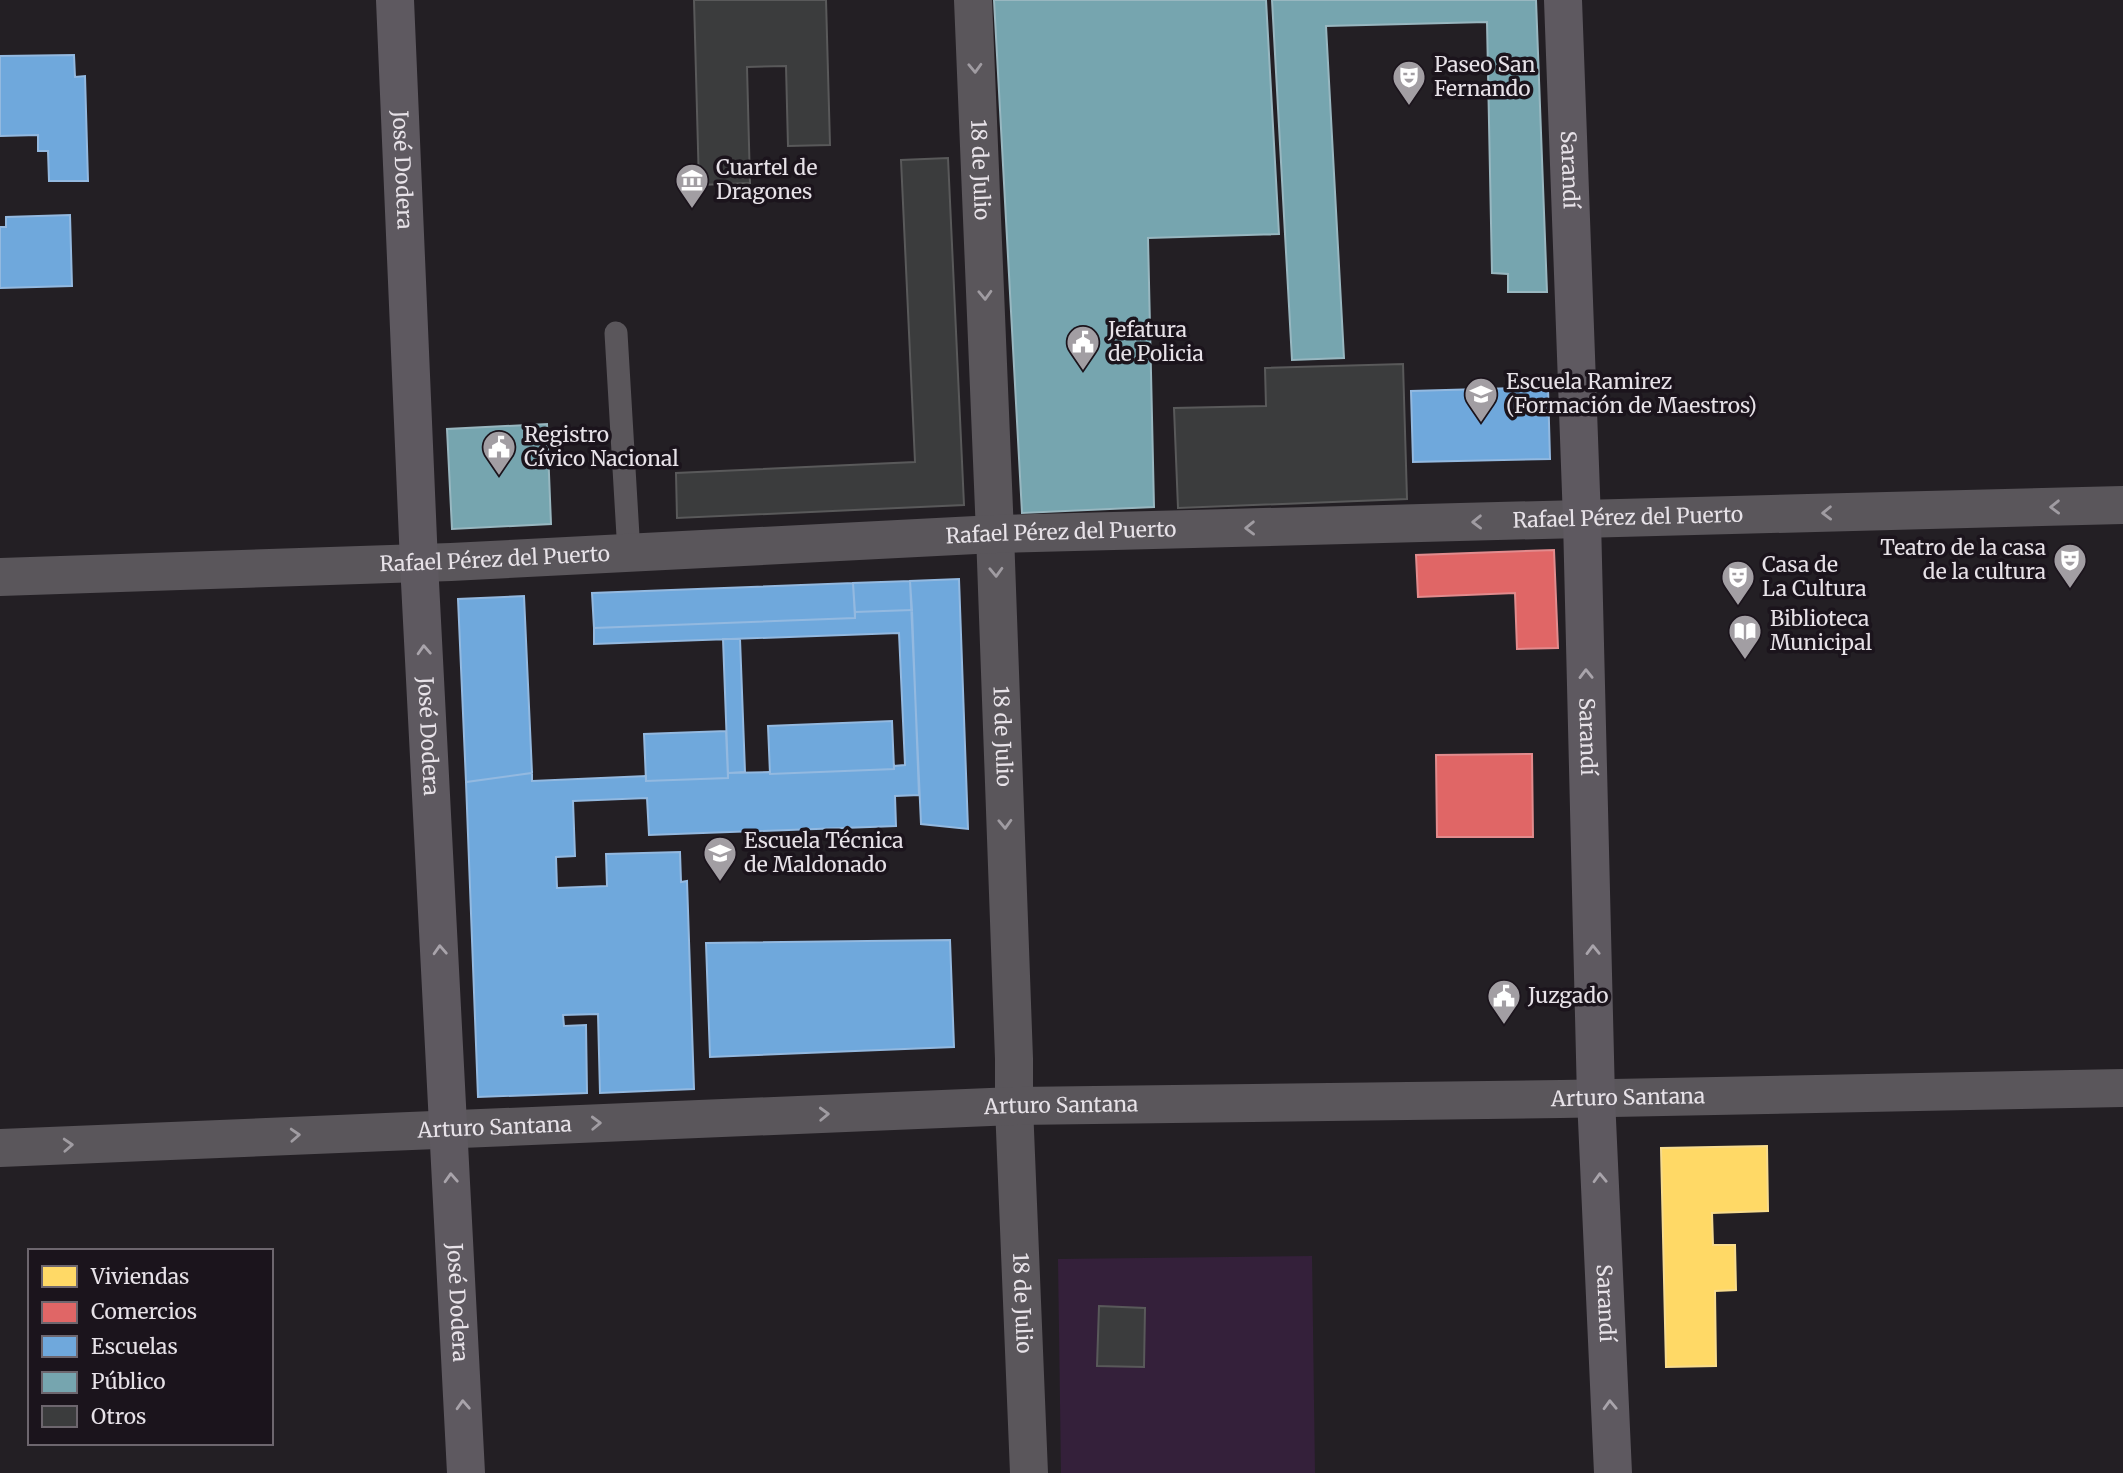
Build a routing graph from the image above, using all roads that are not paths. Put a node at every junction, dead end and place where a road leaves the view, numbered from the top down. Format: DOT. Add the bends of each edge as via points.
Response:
graph roads {
  1 [pos="395,0"];
  2 [pos="972,0"];
  3 [pos="1563,0"];
  4 [pos="615,333"];
  5 [pos="2123,505"];
  6 [pos="1582,520"];
  7 [pos="995,534"];
  8 [pos="628,553"];
  9 [pos="419,563"];
  10 [pos="0,577"];
  11 [pos="2123,1088"];
  12 [pos="1597,1098"];
  13 [pos="1014,1106"];
  14 [pos="449,1129"];
  15 [pos="0,1149"];
  16 [pos="466,1473"];
  17 [pos="1028,1473"];
  18 [pos="1613,1473"];
  1 -- 9 [label="street, José Dodera"];
  2 -- 7 [label="street, 18 de Julio, one-way"];
  3 -- 6 [label="street, Sarandí"];
  4 -- 8 [label="lane"];
  5 -- 6 [label="street, Rafael Pérez del Puerto, one-way"];
  6 -- 7 [label="street, Rafael Pérez del Puerto, one-way"];
  12 -- 6 [label="street, Sarandí, one-way"];
  7 -- 8 [label="street, Rafael Pérez del Puerto"];
  7 -- 13 [label="street, 18 de Julio, one-way"];
  8 -- 9 [label="street, Rafael Pérez del Puerto"];
  9 -- 10 [label="street, Rafael Pérez del Puerto"];
  14 -- 9 [label="street, José Dodera, one-way"];
  11 -- 12 [label="street, Arturo Santana"];
  12 -- 13 [label="street, Arturo Santana"];
  18 -- 12 [label="street, Sarandí, one-way"];
  14 -- 13 [label="street, Arturo Santana, one-way"];
  13 -- 17 [label="street, 18 de Julio"];
  15 -- 14 [label="street, Arturo Santana, one-way"];
  16 -- 14 [label="street, José Dodera, one-way"];
}
